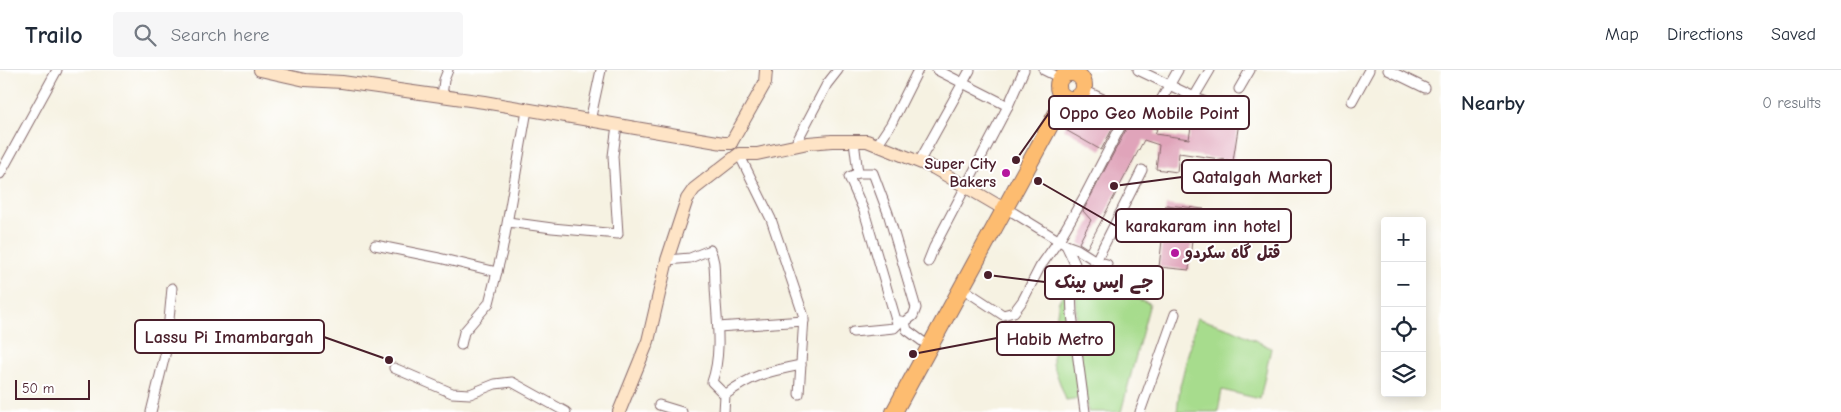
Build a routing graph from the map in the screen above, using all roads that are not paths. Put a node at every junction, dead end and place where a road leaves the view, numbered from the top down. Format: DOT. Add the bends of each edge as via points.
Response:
graph roads {
  1 [pos="57,70"];
  2 [pos="260,70"];
  3 [pos="448,70"];
  4 [pos="601,70"];
  5 [pos="766,70"];
  6 [pos="838,70"];
  7 [pos="918,70"];
  8 [pos="937,70"];
  9 [pos="970,70"];
  10 [pos="1024,70"];
  11 [pos="1044,70"];
  12 [pos="1138,70"];
  13 [pos="1178,70"];
  14 [pos="1210,70"];
  15 [pos="1250,70"];
  16 [pos="1370,70"];
  17 [pos="1388,70"];
  18 [pos="1079,72"];
  19 [pos="1060,78"];
  20 [pos="962,83"];
  21 [pos="1171,84"];
  22 [pos="1425,88"];
  23 [pos="1239,89"];
  24 [pos="1084,90"];
  25 [pos="442,96"];
  26 [pos="1194,97"];
  27 [pos="1065,98"];
  28 [pos="1352,101"];
  29 [pos="1008,106"];
  30 [pos="1213,106"];
  31 [pos="527,110"];
  32 [pos="1128,112"];
  33 [pos="590,121"];
  34 [pos="617,125"];
  35 [pos="854,141"];
  36 [pos="730,143"];
  37 [pos="795,145"];
  38 [pos="877,145"];
  39 [pos="739,154"];
  40 [pos="919,162"];
  41 [pos="1142,170"];
  42 [pos="858,173"];
  43 [pos="0,174"];
  44 [pos="965,187"];
  45 [pos="1004,209"];
  46 [pos="508,222"];
  47 [pos="1062,243"];
  48 [pos="375,246"];
  49 [pos="667,260"];
  50 [pos="1096,261"];
  51 [pos="928,262"];
  52 [pos="1107,264"];
  53 [pos="497,272"];
  54 [pos="172,288"];
  55 [pos="962,288"];
  56 [pos="1175,314"];
  57 [pos="804,321"];
  58 [pos="901,321"];
  59 [pos="718,327"];
  60 [pos="853,332"];
  61 [pos="460,345"];
  62 [pos="930,347"];
  63 [pos="801,365"];
  64 [pos="394,368"];
  65 [pos="799,394"];
  66 [pos="725,395"];
  67 [pos="659,405"];
  68 [pos="151,412"];
  69 [pos="566,412"];
  70 [pos="619,412"];
  71 [pos="682,412"];
  72 [pos="724,412"];
  73 [pos="894,412"];
  74 [pos="1085,412"];
  75 [pos="1140,412"];
  1 -- 43 [label="street"];
  2 -- 25 [label="street" via="305,80"];
  3 -- 25 [label="street"];
  4 -- 33 [label="street"];
  5 -- 36 [label="street" via="765,83"];
  6 -- 37 [label="street" via="827,84"];
  7 -- 38 [label="street"];
  8 -- 20 [label="street"];
  9 -- 20 [label="street"];
  10 -- 29 [label="street"];
  11 -- 19 [label="street"];
  12 -- 21 [label="street"];
  13 -- 21 [label="street"];
  14 -- 26 [label="street"];
  15 -- 23 [label="street"];
  16 -- 28 [label="street"];
  17 -- 22 [label="street"];
  18 -- 19 [label="highway" via="1067,73"];
  18 -- 24 [label="highway" via="1085,83"];
  19 -- 27 [label="highway" via="1058,87"];
  20 -- 29 [label="street"];
  20 -- 40 [label="street"];
  21 -- 26 [label="street"];
  21 -- 32 [label="street" via="1149,121"];
  24 -- 27 [label="highway" via="1075,98"];
  24 -- 32 [label="street"];
  25 -- 31 [label="street"];
  26 -- 30 [label="street"];
  27 -- 45 [label="highway"];
  29 -- 44 [label="street"];
  31 -- 33 [label="street"];
  31 -- 46 [label="street"];
  32 -- 47 [label="street"];
  33 -- 34 [label="street"];
  34 -- 36 [label="street"];
  34 -- 46 [label="street" via="612,156 618,234"];
  35 -- 37 [label="street"];
  35 -- 38 [label="street"];
  35 -- 42 [label="street"];
  36 -- 39 [label="street"];
  37 -- 39 [label="street" via="757,154"];
  38 -- 40 [label="street"];
  39 -- 49 [label="street" via="694,189 687,199"];
  39 -- 57 [label="street" via="771,220"];
  40 -- 44 [label="street"];
  41 -- 50 [label="street"];
  42 -- 58 [label="street" via="849,177"];
  42 -- 58 [label="street" via="873,173 916,308 913,316"];
  44 -- 45 [label="street"];
  44 -- 51 [label="street"];
  45 -- 47 [label="street"];
  45 -- 55 [label="highway"];
  46 -- 53 [label="street"];
  47 -- 50 [label="street"];
  47 -- 55 [label="street" via="1040,267 1014,312 1003,315"];
  47 -- 74 [label="street" via="1075,264 1072,314"];
  48 -- 53 [label="street"];
  49 -- 59 [label="street" via="690,258 710,250 715,266"];
  49 -- 70 [label="street" via="648,341"];
  50 -- 52 [label="street"];
  53 -- 61 [label="street" via="489,303 464,332"];
  54 -- 68 [label="street" via="166,350"];
  55 -- 62 [label="highway"];
  56 -- 75 [label="street"];
  57 -- 59 [label="street"];
  57 -- 63 [label="street"];
  58 -- 60 [label="street" via="894,328"];
  58 -- 62 [label="street" via="907,330"];
  59 -- 66 [label="street" via="716,372 712,382"];
  62 -- 73 [label="highway"];
  63 -- 65 [label="street"];
  63 -- 66 [label="street" via="761,374 742,382"];
  64 -- 69 [label="street" via="452,393 470,394 495,384 512,382"];
  66 -- 72 [label="street"];
  67 -- 71 [label="street"];
}
